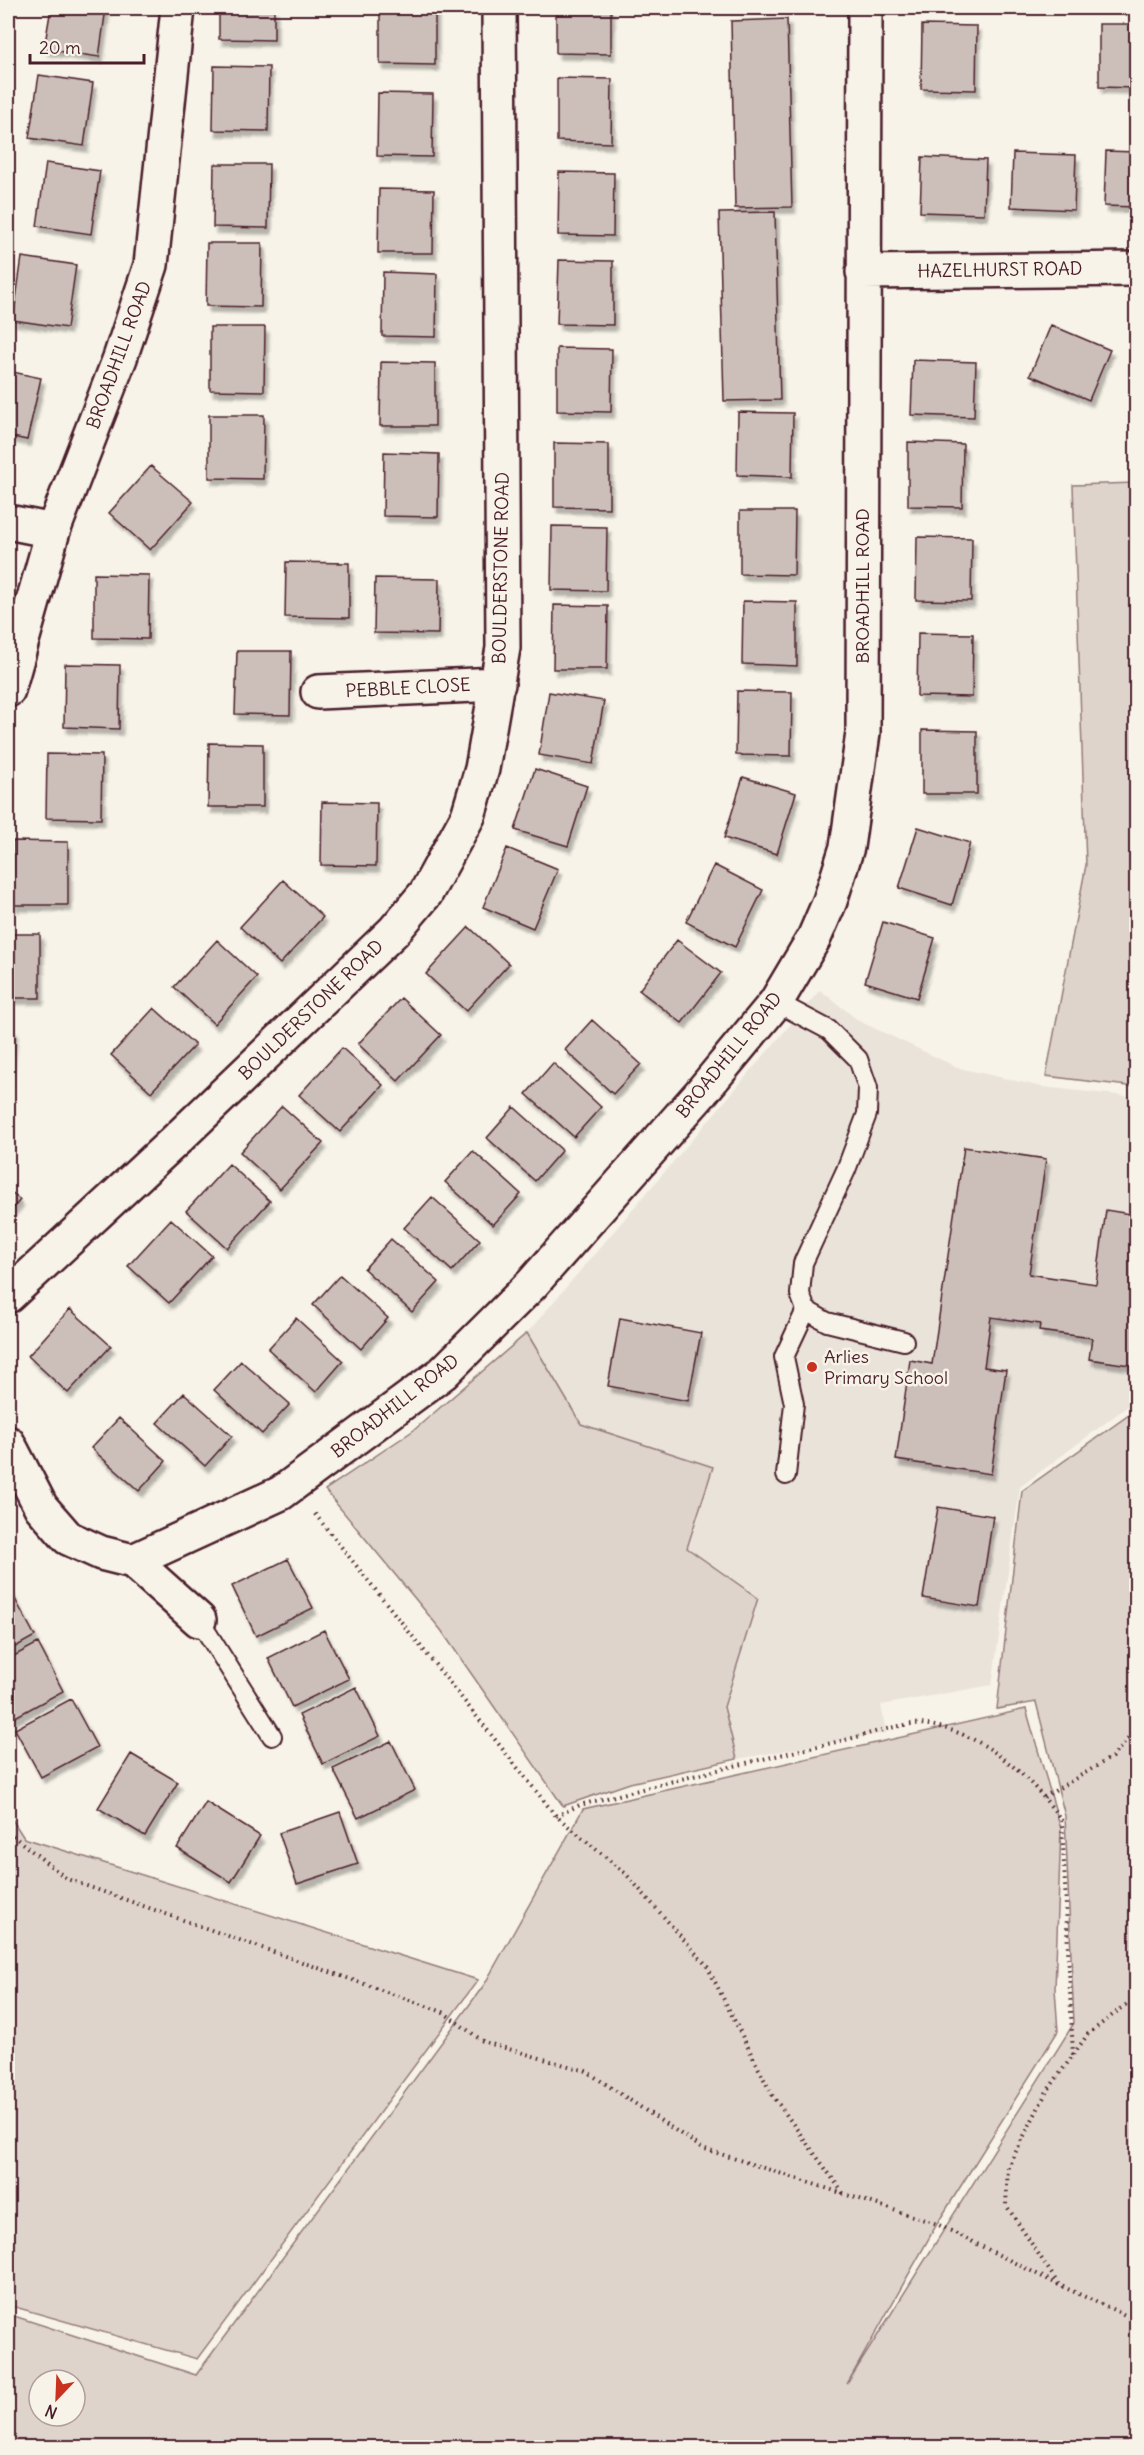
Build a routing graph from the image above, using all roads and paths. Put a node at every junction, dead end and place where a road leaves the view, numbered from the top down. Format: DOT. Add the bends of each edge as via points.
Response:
graph roads {
  1 [pos="178,8"];
  2 [pos="499,8"];
  3 [pos="865,8"];
  4 [pos="1137,269"];
  5 [pos="862,272"];
  6 [pos="8,522"];
  7 [pos="53,531"];
  8 [pos="498,684"];
  9 [pos="8,690"];
  10 [pos="318,692"];
  11 [pos="776,1002"];
  12 [pos="8,1296"];
  13 [pos="806,1310"];
  14 [pos="904,1341"];
  15 [pos="8,1443"];
  16 [pos="786,1475"];
  17 [pos="334,1538"];
  18 [pos="133,1561"];
  19 [pos="199,1620"];
  20 [pos="1137,1730"];
  21 [pos="272,1736"];
  22 [pos="1044,1797"];
  23 [pos="556,1816"];
  24 [pos="8,1832"];
  25 [pos="1137,1997"];
  26 [pos="1073,2055"];
  27 [pos="843,2193"];
  28 [pos="1059,2285"];
  29 [pos="1137,2320"];
  1 -- 7 [label="street, BROADHILL ROAD" via="151,265 120,358"];
  2 -- 8 [label="street, BOULDERSTONE ROAD" via="503,624"];
  3 -- 5 [label="street, BROADHILL ROAD"];
  4 -- 5 [label="street, HAZELHURST ROAD"];
  5 -- 11 [label="street, BROADHILL ROAD" via="863,732 857,793 848,846 830,901 814,938"];
  6 -- 7 [label="street"];
  7 -- 9 [label="street, BROADHILL ROAD"];
  8 -- 10 [label="street, PEBBLE CLOSE"];
  8 -- 12 [label="street, BOULDERSTONE ROAD" via="482,769 468,816 426,893 393,931 194,1124"];
  11 -- 13 [label="lane" via="829,1030 858,1059 868,1088 867,1114 803,1263 800,1294"];
  11 -- 18 [label="street, BROADHILL ROAD" via="532,1284 443,1373 281,1493"];
  13 -- 14 [label="lane" via="827,1322"];
  13 -- 16 [label="lane" via="784,1357 794,1404"];
  15 -- 18 [label="street" via="41,1507 68,1538 101,1553"];
  17 -- 23 [label="path"];
  18 -- 19 [label="street"];
  19 -- 21 [label="lane"];
  20 -- 22 [label="path" via="1112,1756"];
  22 -- 23 [label="path" via="1009,1762 966,1736 919,1724 730,1766 580,1805"];
  22 -- 26 [label="path" via="1062,1821"];
  23 -- 27 [label="path" via="626,1874 707,1966 772,2095"];
  24 -- 27 [label="path" via="67,1879 443,2013 484,2042 586,2071 702,2148"];
  25 -- 26 [label="path" via="1088,2034"];
  26 -- 28 [label="path" via="1046,2093 1008,2167 1006,2205"];
  27 -- 28 [label="path" via="937,2224"];
  28 -- 29 [label="path"];
}
